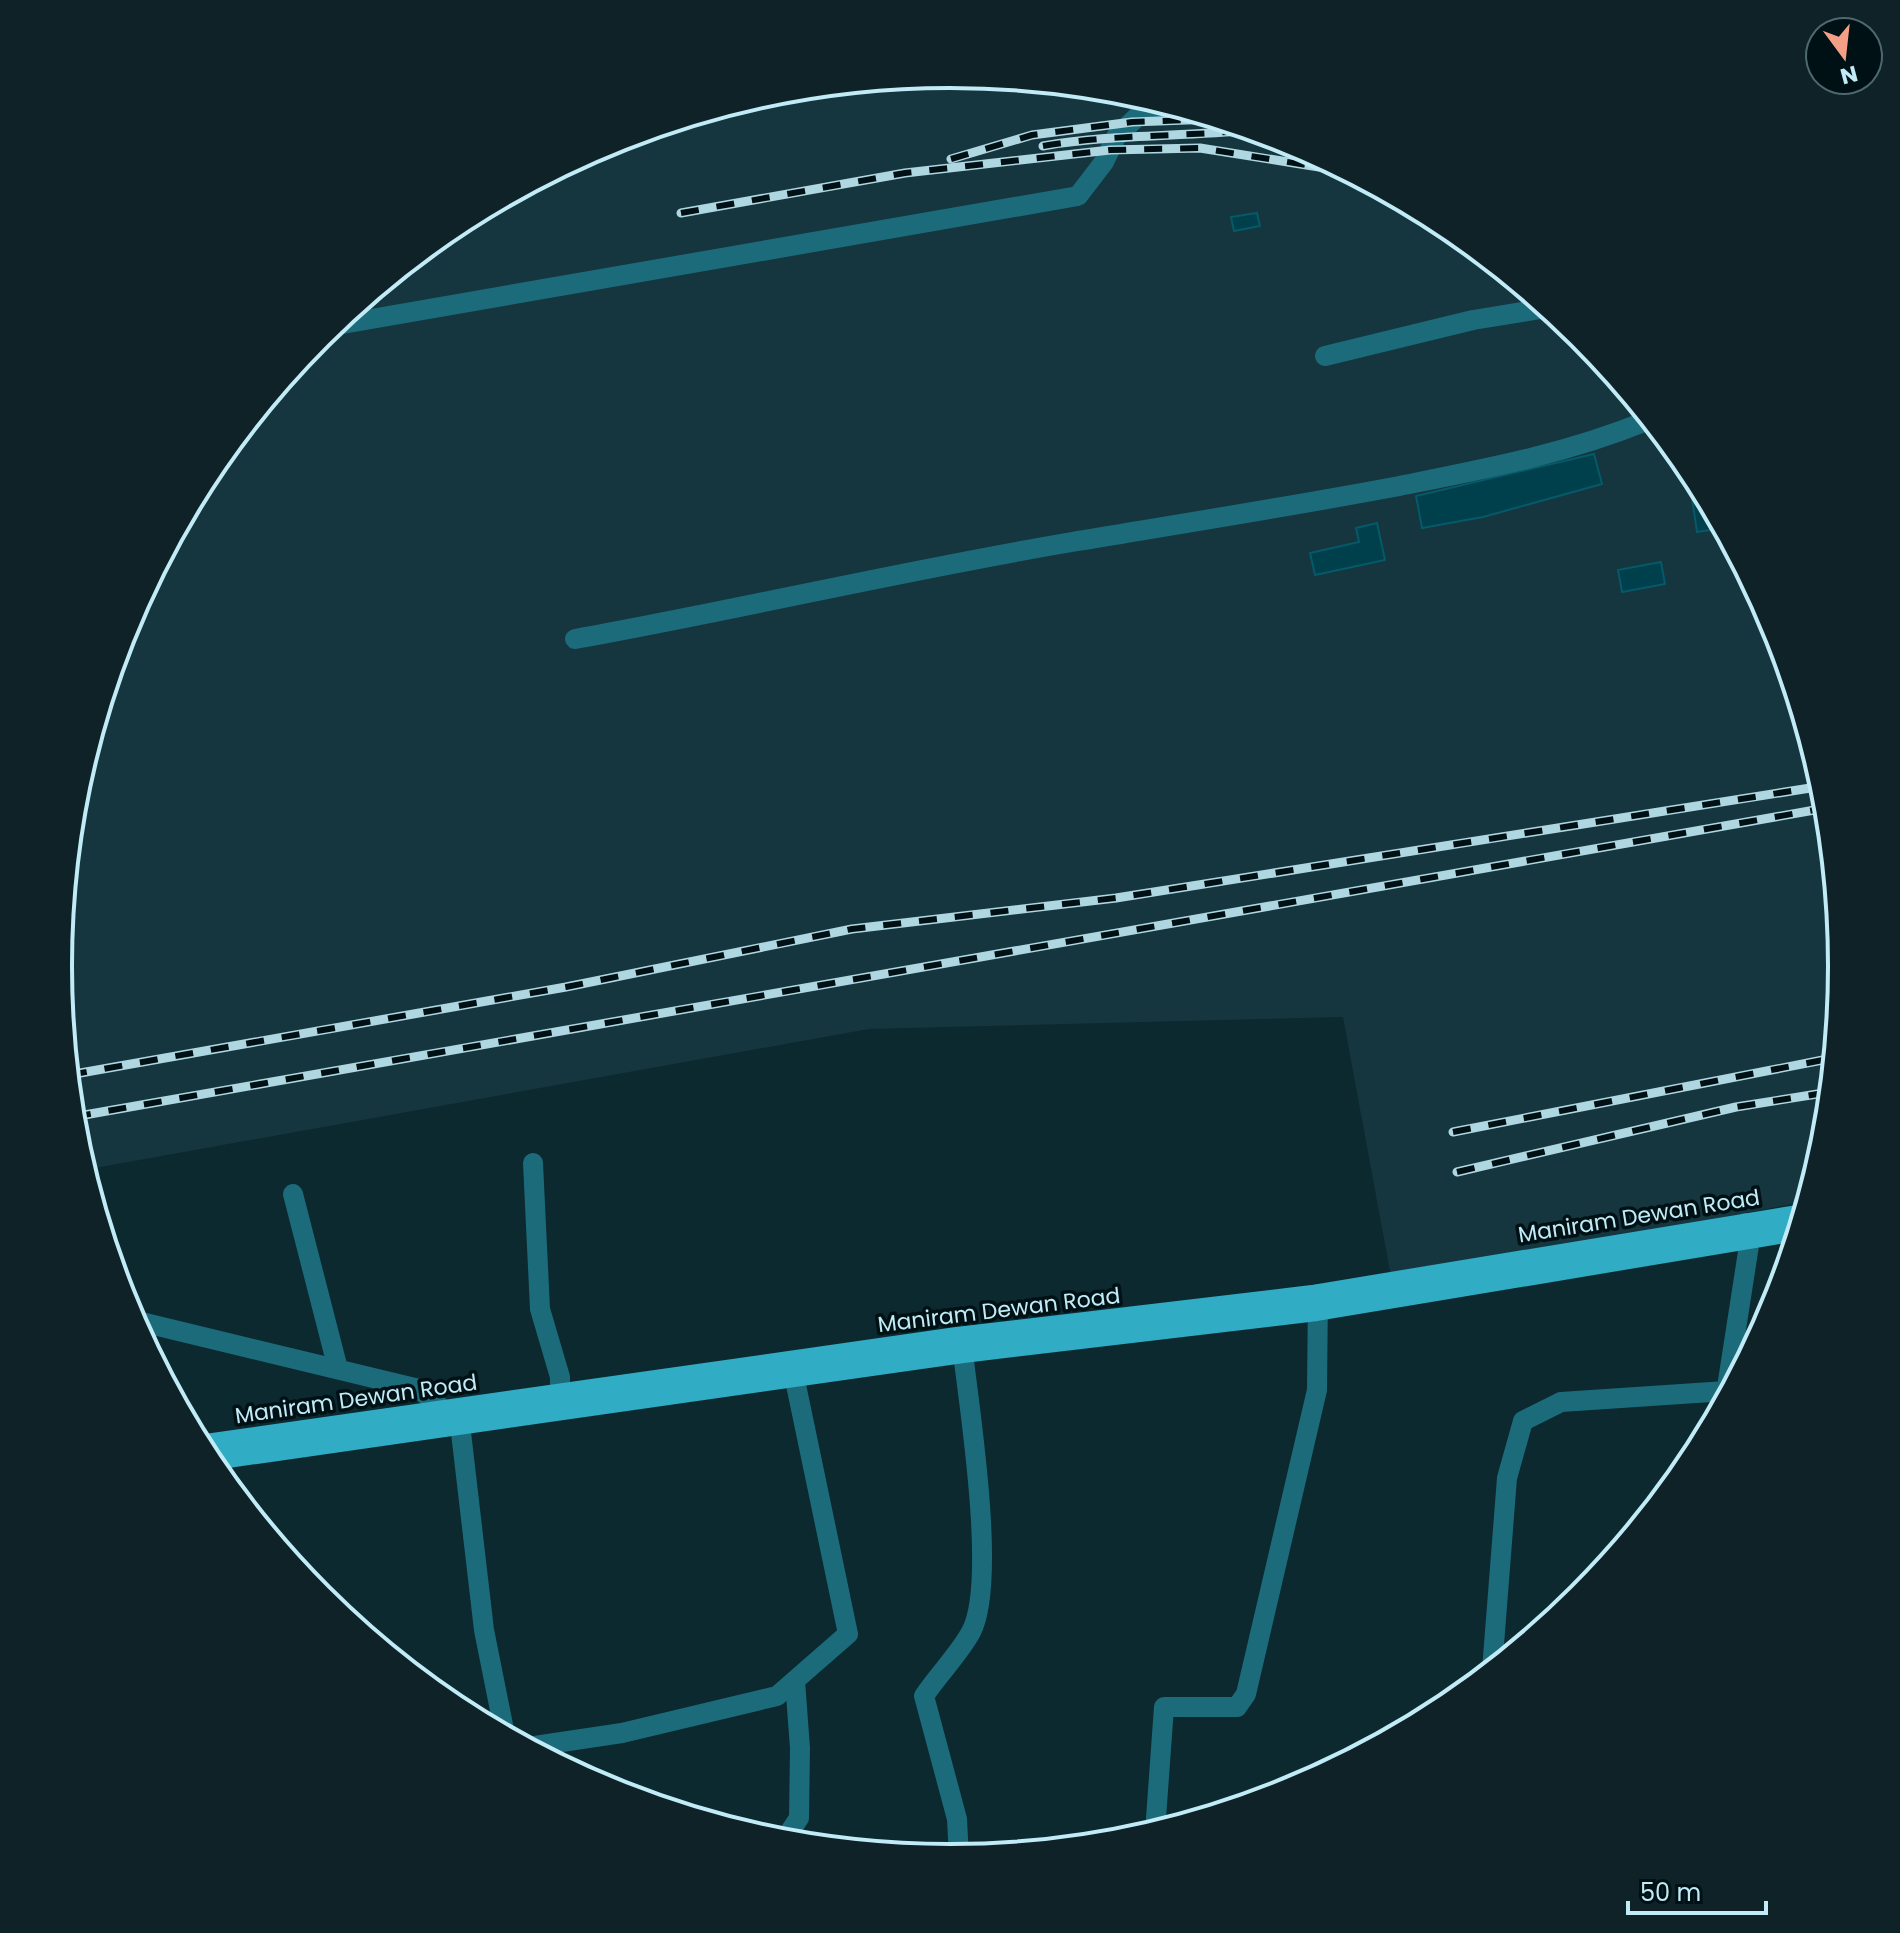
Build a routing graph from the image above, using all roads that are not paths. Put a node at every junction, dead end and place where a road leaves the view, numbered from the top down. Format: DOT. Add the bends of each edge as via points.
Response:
graph roads {
  1 [pos="1149,112"];
  2 [pos="1533,310"];
  3 [pos="354,322"];
  4 [pos="1325,356"];
  5 [pos="1640,424"];
  6 [pos="575,639"];
  7 [pos="533,1163"];
  8 [pos="293,1194"];
  9 [pos="1791,1218"];
  10 [pos="1748,1231"];
  11 [pos="1787,1231"];
  12 [pos="1317,1302"];
  13 [pos="1178,1320"];
  14 [pos="149,1324"];
  15 [pos="963,1353"];
  16 [pos="338,1369"];
  17 [pos="793,1369"];
  18 [pos="1728,1371"];
  19 [pos="1715,1396"];
  20 [pos="560,1403"];
  21 [pos="444,1410"];
  22 [pos="460,1424"];
  23 [pos="221,1456"];
  24 [pos="222,1456"];
  25 [pos="1493,1656"];
  26 [pos="795,1681"];
  27 [pos="502,1722"];
  28 [pos="544,1745"];
  29 [pos="1156,1820"];
  30 [pos="791,1830"];
  31 [pos="958,1844"];
  1 -- 3 [label="street" via="1116,137 1078,196"];
  2 -- 4 [label="street"];
  5 -- 6 [label="street" via="1524,462 938,565"];
  7 -- 20 [label="street" via="540,1309 560,1377"];
  8 -- 16 [label="street"];
  9 -- 10 [label="main road, Maniram Dewan Road"];
  10 -- 11 [label="main road, Maniram Dewan Road"];
  10 -- 12 [label="main road, Maniram Dewan Road"];
  10 -- 18 [label="street"];
  12 -- 13 [label="main road, Maniram Dewan Road"];
  12 -- 29 [label="street" via="1317,1390 1246,1694 1237,1707 1164,1707"];
  13 -- 15 [label="main road, Maniram Dewan Road"];
  13 -- 17 [label="main road, Maniram Dewan Road" via="957,1337"];
  14 -- 16 [label="street"];
  15 -- 17 [label="main road, Maniram Dewan Road"];
  15 -- 31 [label="street" via="977,1473 983,1594 971,1632 924,1696 957,1819"];
  16 -- 21 [label="street" via="419,1389"];
  17 -- 20 [label="main road, Maniram Dewan Road"];
  17 -- 26 [label="street" via="848,1634"];
  19 -- 25 [label="street" via="1561,1402 1523,1421 1507,1478"];
  20 -- 21 [label="main road, Maniram Dewan Road"];
  20 -- 22 [label="main road, Maniram Dewan Road"];
  21 -- 22 [label="street"];
  21 -- 23 [label="main road, Maniram Dewan Road"];
  22 -- 24 [label="main road, Maniram Dewan Road"];
  22 -- 27 [label="street" via="484,1630"];
  26 -- 28 [label="street" via="777,1696 622,1733"];
  26 -- 30 [label="street" via="799,1818"];
}
